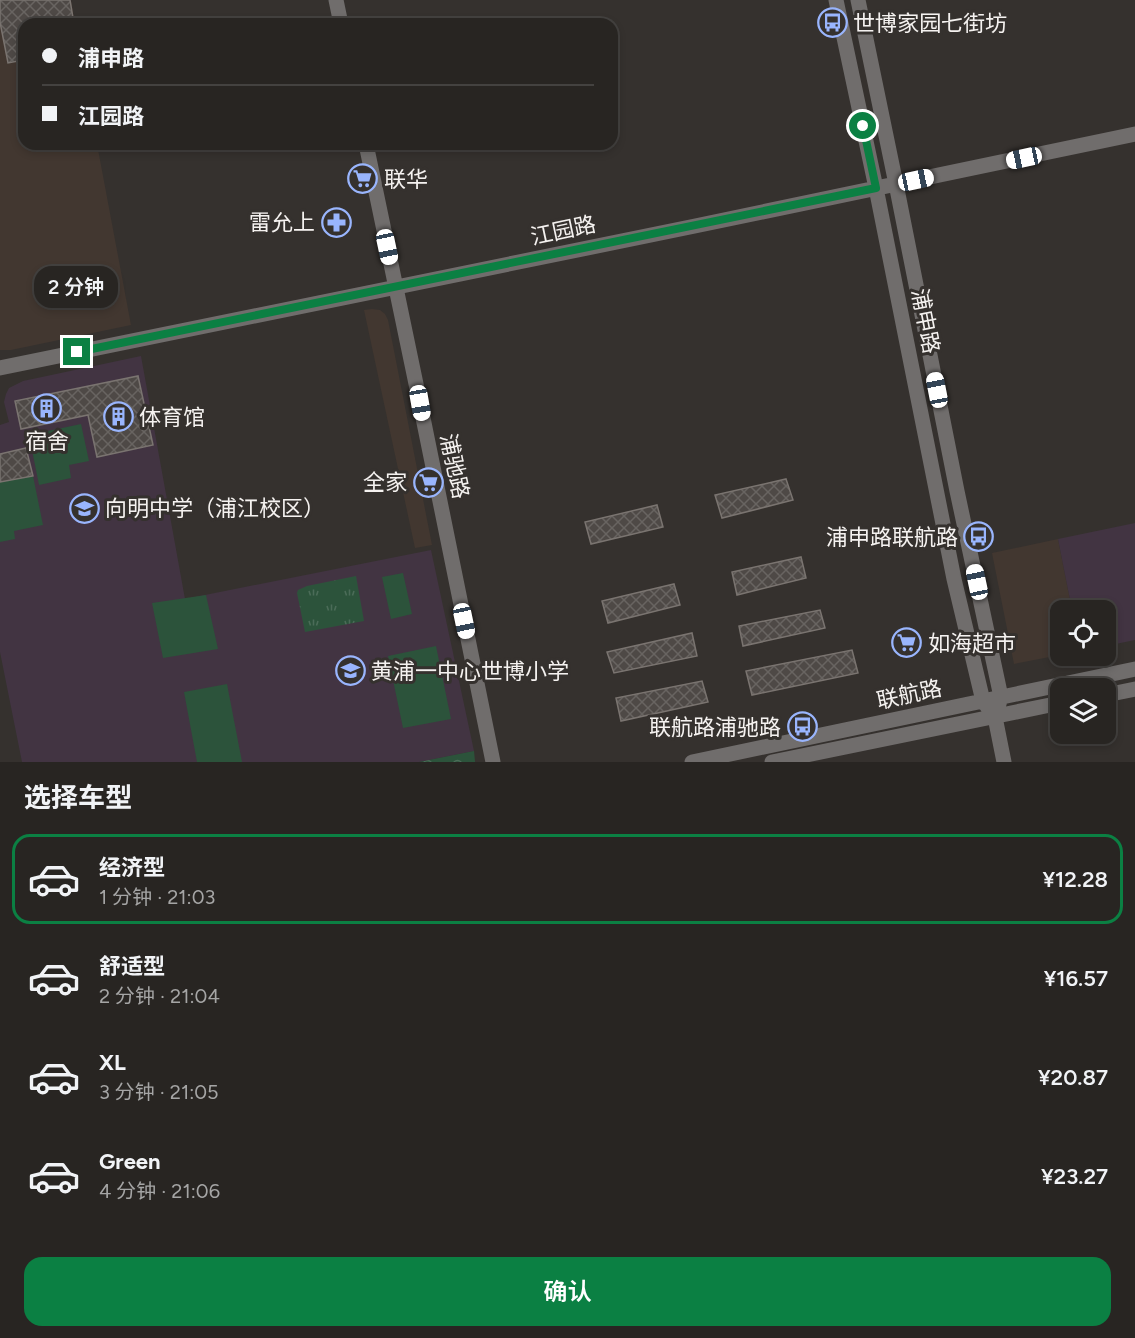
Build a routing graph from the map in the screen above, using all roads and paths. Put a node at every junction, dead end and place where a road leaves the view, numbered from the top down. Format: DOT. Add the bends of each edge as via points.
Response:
graph roads {
  1 [pos="336,0"];
  2 [pos="836,0"];
  3 [pos="858,0"];
  4 [pos="340,18"];
  5 [pos="1135,134"];
  6 [pos="367,150"];
  7 [pos="896,184"];
  8 [pos="876,188"];
  9 [pos="396,288"];
  10 [pos="0,368"];
  11 [pos="1135,669"];
  12 [pos="1135,689"];
  13 [pos="1116,692"];
  14 [pos="1001,698"];
  15 [pos="983,701"];
  16 [pos="1050,706"];
  17 [pos="994,717"];
  18 [pos="493,762"];
  19 [pos="692,762"];
  20 [pos="772,762"];
  21 [pos="1004,762"];
  1 -- 4 [label="street"];
  2 -- 8 [label="street, 浦申路"];
  3 -- 7 [label="street, 浦申路"];
  5 -- 7 [label="street, 江园路"];
  6 -- 9 [label="street, 浦驰路"];
  7 -- 8 [label="street, 江园路"];
  7 -- 14 [label="street, 浦申路"];
  8 -- 9 [label="street, 江园路"];
  8 -- 15 [label="street, 浦申路" via="954,579"];
  9 -- 10 [label="street, 江园路"];
  9 -- 18 [label="street, 浦驰路"];
  11 -- 14 [label="street, 联航路"];
  12 -- 13 [label="street"];
  14 -- 15 [label="street, 联航路"];
  14 -- 17 [label="street"];
  15 -- 17 [label="street, 浦申路"];
  15 -- 19 [label="street, 联航路"];
  16 -- 17 [label="street, 联航路"];
  17 -- 20 [label="street, 联航路"];
  17 -- 21 [label="street, 浦申路"];
}
